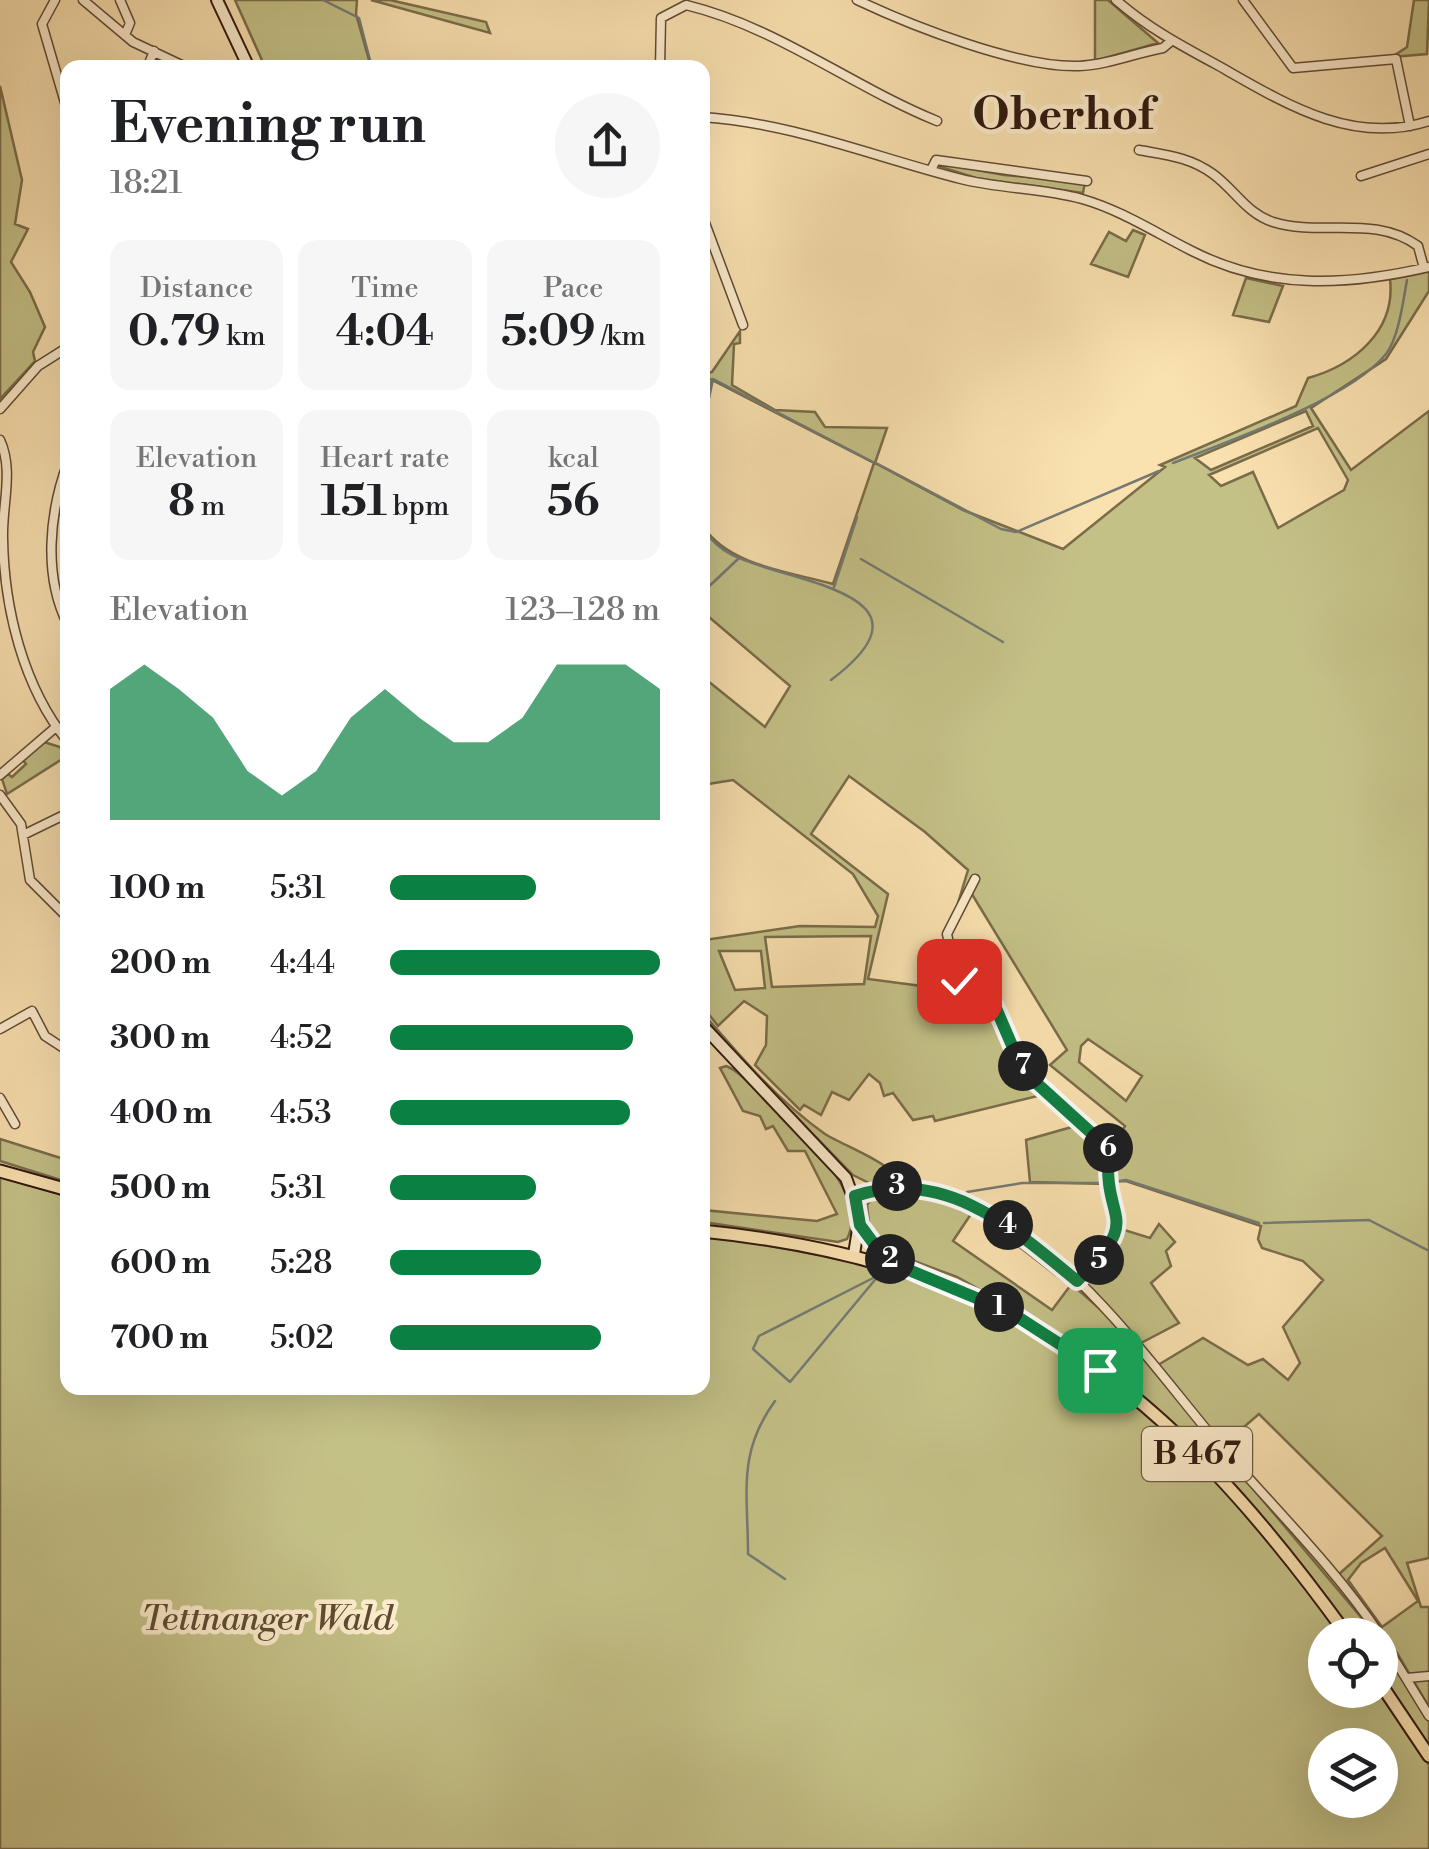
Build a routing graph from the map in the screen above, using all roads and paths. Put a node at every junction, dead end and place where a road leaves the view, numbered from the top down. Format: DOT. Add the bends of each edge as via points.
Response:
graph roads {
  1 [pos="55,0"];
  2 [pos="84,0"];
  3 [pos="120,0"];
  4 [pos="217,0"];
  5 [pos="856,0"];
  6 [pos="1116,0"];
  7 [pos="1243,0"];
  8 [pos="125,36"];
  9 [pos="1170,42"];
  10 [pos="154,51"];
  11 [pos="150,60"];
  12 [pos="172,60"];
  13 [pos="244,60"];
  14 [pos="660,60"];
  15 [pos="60,86"];
  16 [pos="710,118"];
  17 [pos="1429,121"];
  18 [pos="937,122"];
  19 [pos="1410,126"];
  20 [pos="1139,150"];
  21 [pos="1429,154"];
  22 [pos="932,170"];
  23 [pos="1361,176"];
  24 [pos="1087,181"];
  25 [pos="710,236"];
  26 [pos="1426,267"];
  27 [pos="743,324"];
  28 [pos="60,352"];
  29 [pos="0,409"];
  30 [pos="0,440"];
  31 [pos="2,470"];
  32 [pos="60,489"];
  33 [pos="60,607"];
  34 [pos="56,727"];
  35 [pos="60,732"];
  36 [pos="0,775"];
  37 [pos="0,796"];
  38 [pos="60,817"];
  39 [pos="23,835"];
  40 [pos="974,878"];
  41 [pos="60,903"];
  42 [pos="55,906"];
  43 [pos="60,911"];
  44 [pos="0,1029"];
  45 [pos="710,1033"];
  46 [pos="60,1046"];
  47 [pos="0,1098"];
  48 [pos="15,1124"];
  49 [pos="0,1171"];
  50 [pos="60,1188"];
  51 [pos="855,1196"];
  52 [pos="860,1225"];
  53 [pos="710,1232"];
  54 [pos="854,1254"];
  55 [pos="904,1268"];
  56 [pos="1077,1281"];
  57 [pos="1334,1618"];
  58 [pos="1366,1618"];
  59 [pos="1398,1664"];
  60 [pos="1429,1676"];
  61 [pos="1407,1678"];
  62 [pos="1397,1708"];
  63 [pos="1429,1716"];
  64 [pos="1429,1756"];
  1 -- 15 [label="street" via="42,24"];
  2 -- 8 [label="street"];
  3 -- 8 [label="street" via="130,23"];
  4 -- 13 [label="main road"];
  5 -- 9 [label="street" via="975,45 1068,66 1105,63"];
  6 -- 9 [label="street"];
  7 -- 19 [label="street" via="1291,67 1396,59"];
  8 -- 10 [label="street"];
  9 -- 19 [label="street" via="1313,116 1352,126"];
  10 -- 11 [label="street"];
  10 -- 12 [label="street"];
  14 -- 18 [label="street" via="661,18 686,5 774,36"];
  16 -- 22 [label="street" via="816,136"];
  17 -- 19 [label="street"];
  20 -- 26 [label="street" via="1190,160 1253,213 1274,222 1366,227 1405,239 1418,246"];
  21 -- 23 [label="street"];
  22 -- 24 [label="street" via="936,160"];
  22 -- 26 [label="street" via="1082,198 1225,267 1271,279 1343,280"];
  25 -- 27 [label="street"];
  28 -- 29 [label="street" via="38,366"];
  30 -- 31 [label="street" via="7,454"];
  31 -- 34 [label="street" via="8,599 24,656"];
  32 -- 33 [label="street" via="51,564"];
  34 -- 35 [label="street"];
  34 -- 36 [label="street"];
  37 -- 39 [label="street"];
  38 -- 39 [label="street"];
  39 -- 42 [label="street" via="30,880"];
  40 -- 56 [label="street" via="949,927 956,977 999,1010 1017,1057 1043,1092 1109,1149 1119,1230 1110,1249"];
  41 -- 42 [label="street"];
  42 -- 43 [label="street"];
  44 -- 46 [label="street" via="32,1011"];
  45 -- 51 [label="main road" via="827,1154"];
  47 -- 48 [label="street"];
  49 -- 50 [label="main road"];
  51 -- 52 [label="main road"];
  51 -- 56 [label="street" via="897,1186 958,1197 1004,1222"];
  52 -- 54 [label="main road"];
  52 -- 55 [label="main road" via="880,1252"];
  53 -- 54 [label="main road, B 467"];
  54 -- 55 [label="main road, B 467"];
  55 -- 57 [label="main road, B 467" via="1010,1312 1135,1397 1249,1510"];
  56 -- 58 [label="street" via="1124,1328"];
  59 -- 61 [label="street"];
  60 -- 61 [label="street"];
  61 -- 63 [label="street"];
  62 -- 64 [label="main road"];
}
